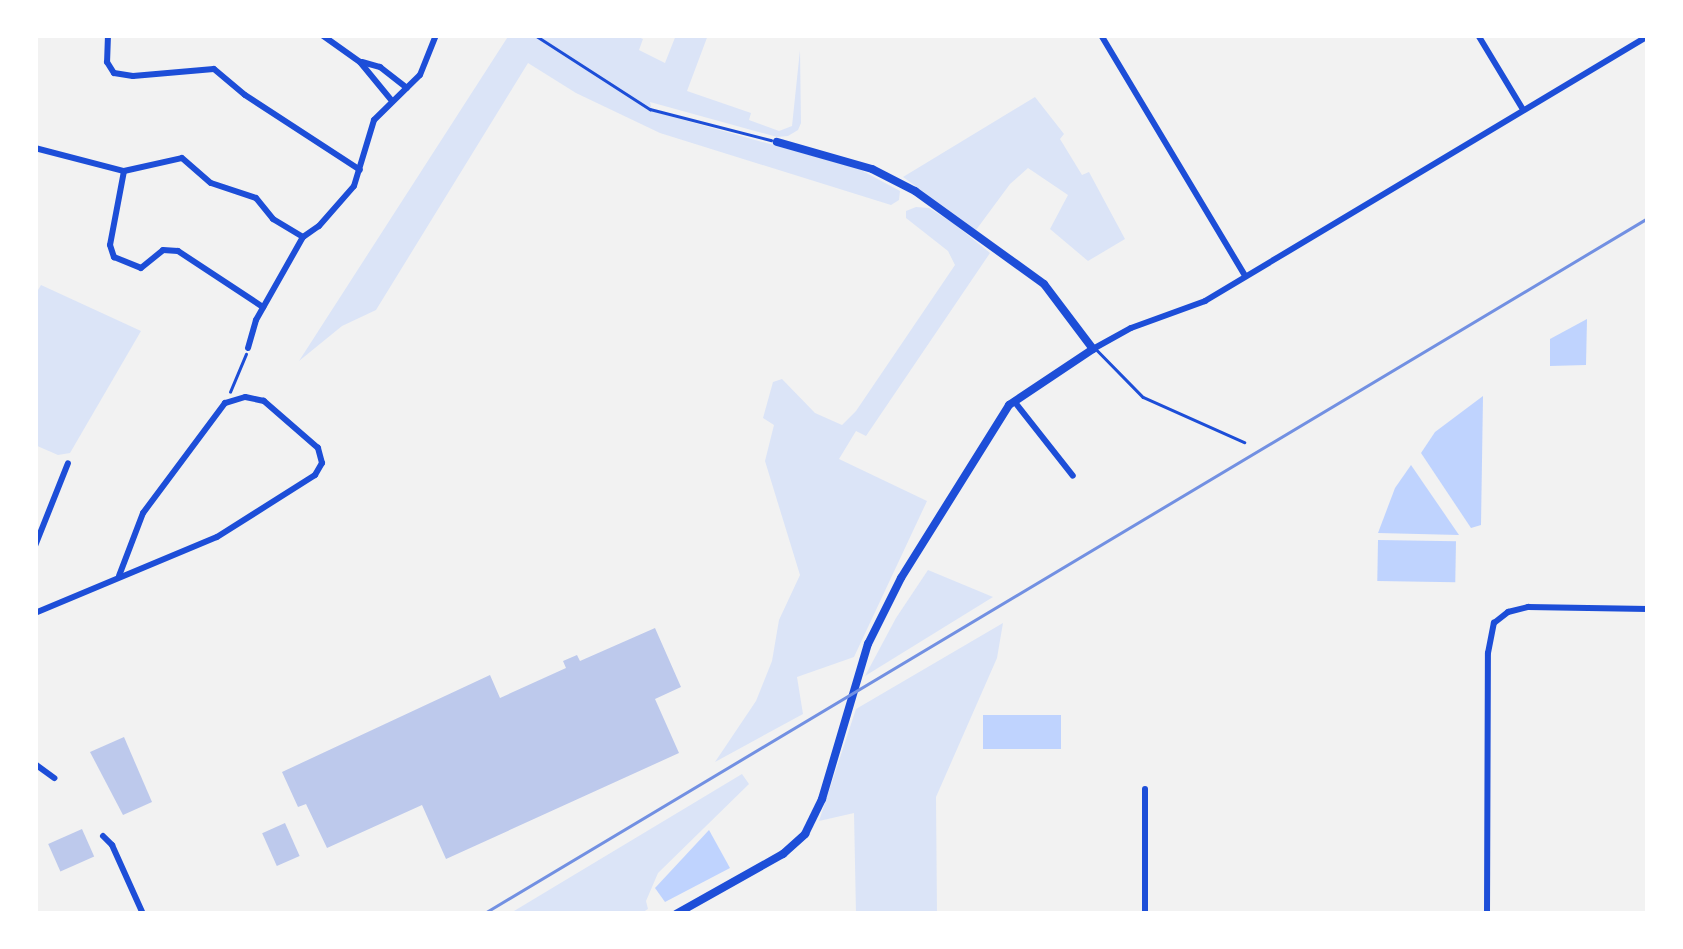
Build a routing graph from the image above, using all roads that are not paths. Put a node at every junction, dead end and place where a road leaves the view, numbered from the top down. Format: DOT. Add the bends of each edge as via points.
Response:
graph roads {
  1 [pos="108,35"];
  2 [pos="322,35"];
  3 [pos="436,35"];
  4 [pos="1101,35"];
  5 [pos="1478,35"];
  6 [pos="1648,36"];
  7 [pos="360,62"];
  8 [pos="407,88"];
  9 [pos="392,101"];
  10 [pos="1522,108"];
  11 [pos="777,142"];
  12 [pos="35,148"];
  13 [pos="360,170"];
  14 [pos="124,172"];
  15 [pos="304,237"];
  16 [pos="1245,276"];
  17 [pos="263,308"];
  18 [pos="248,348"];
  19 [pos="1094,348"];
  20 [pos="1014,400"];
  21 [pos="1244,442"];
  22 [pos="68,463"];
  23 [pos="1073,476"];
  24 [pos="35,546"];
  25 [pos="119,576"];
  26 [pos="1648,609"];
  27 [pos="35,613"];
  28 [pos="35,764"];
  29 [pos="54,778"];
  30 [pos="1145,790"];
  31 [pos="103,836"];
  32 [pos="144,914"];
  33 [pos="676,914"];
  34 [pos="1145,914"];
  35 [pos="1487,914"];
  1 -- 13 [label="street" via="114,73 214,69"];
  2 -- 7 [label="street"];
  3 -- 8 [label="street" via="424,70"];
  4 -- 16 [label="street"];
  5 -- 10 [label="street"];
  6 -- 10 [label="street"];
  7 -- 8 [label="street" via="380,67"];
  7 -- 9 [label="street"];
  8 -- 9 [label="street"];
  9 -- 13 [label="street" via="374,120"];
  10 -- 16 [label="street"];
  11 -- 19 [label="street" via="872,169 915,192 1044,284"];
  12 -- 14 [label="street"];
  13 -- 15 [label="street" via="338,207"];
  14 -- 15 [label="street" via="182,158 211,183 256,198 273,219"];
  14 -- 17 [label="street" via="110,246 114,257 144,267 164,250 178,251"];
  15 -- 17 [label="street"];
  16 -- 19 [label="street" via="1197,305"];
  17 -- 18 [label="street"];
  19 -- 20 [label="street"];
  19 -- 21 [label="lane" via="1143,397"];
  20 -- 23 [label="street"];
  20 -- 33 [label="street" via="876,624 813,822 786,852"];
  22 -- 24 [label="street"];
  25 -- 25 [label="street" via="199,546 303,484 322,463 318,448 264,400 225,402 143,514"];
  25 -- 27 [label="street"];
  26 -- 35 [label="street" via="1528,608 1501,616 1491,631"];
  28 -- 29 [label="street"];
  30 -- 34 [label="street"];
  31 -- 32 [label="street"];
}
